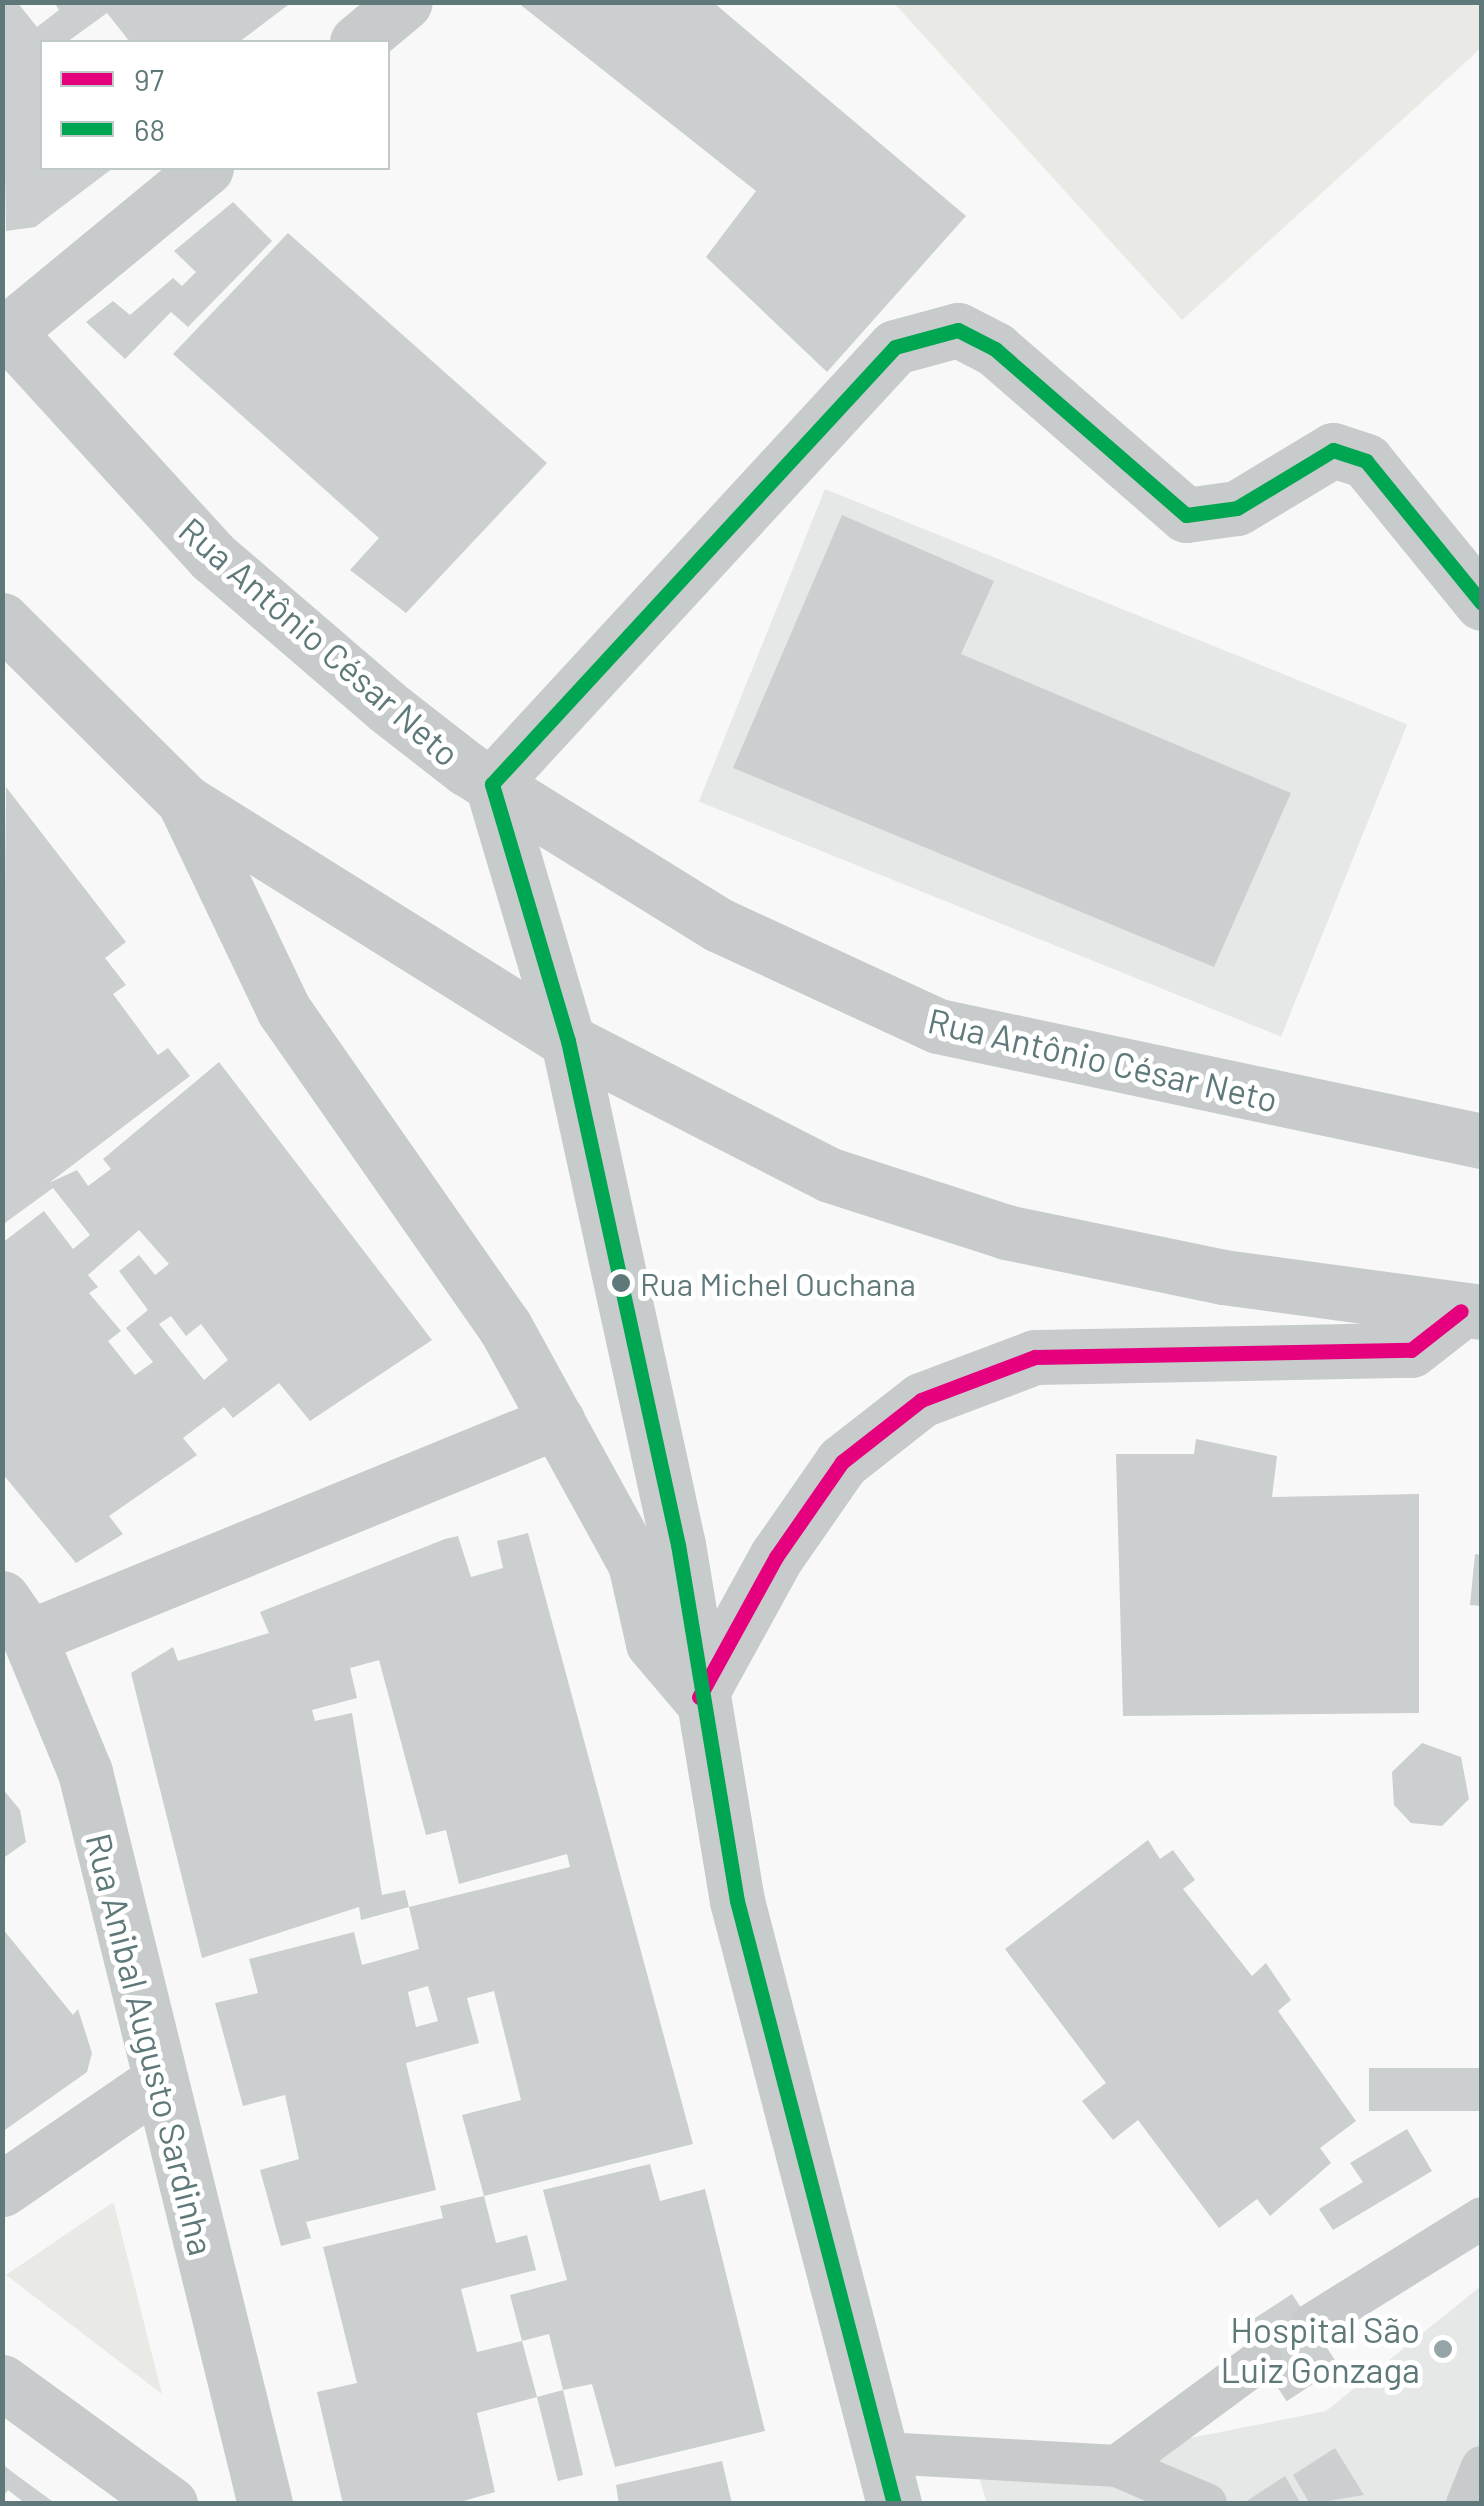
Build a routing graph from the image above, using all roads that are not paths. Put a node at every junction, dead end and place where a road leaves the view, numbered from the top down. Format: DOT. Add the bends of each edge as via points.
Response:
graph roads {
  1 [pos="406,2"];
  2 [pos="359,40"];
  3 [pos="204,170"];
  4 [pos="5,329"];
  5 [pos="1482,603"];
  6 [pos="2,620"];
  7 [pos="492,784"];
  8 [pos="184,801"];
  9 [pos="568,1041"];
  10 [pos="1482,1142"];
  11 [pos="1471,1312"];
  12 [pos="558,1421"];
  13 [pos="16,1618"];
  14 [pos="699,1697"];
  15 [pos="159,2081"];
  16 [pos="2,2189"];
  17 [pos="1482,2218"];
  18 [pos="1312,2324"];
  19 [pos="1262,2360"];
  20 [pos="2,2382"];
  21 [pos="1117,2466"];
  22 [pos="1482,2467"];
  23 [pos="889,2478"];
  24 [pos="170,2504"];
  25 [pos="265,2504"];
  26 [pos="1206,2504"];
  27 [pos="1467,2504"];
  1 -- 2 [label="street"];
  3 -- 4 [label="street"];
  4 -- 7 [label="street, Rua Antônio César Neto" via="213,557"];
  5 -- 7 [label="street" via="1366,460 1334,450 1237,508 1186,514 996,349 958,330 895,348"];
  6 -- 8 [label="street"];
  7 -- 9 [label="street"];
  7 -- 10 [label="street, Rua Antônio César Neto" via="720,925 938,1026"];
  8 -- 9 [label="street"];
  8 -- 12 [label="street" via="283,1010 505,1327"];
  9 -- 11 [label="street" via="830,1175 1006,1232"];
  9 -- 14 [label="street" via="678,1545"];
  11 -- 14 [label="street" via="1411,1350 1035,1357 921,1400 842,1462"];
  12 -- 13 [label="street"];
  12 -- 14 [label="street" via="635,1563 653,1643"];
  13 -- 15 [label="street, Rua Anibal Augusto Sardinha" via="85,1772"];
  14 -- 23 [label="street" via="737,1901"];
  15 -- 16 [label="street"];
  15 -- 25 [label="street, Rua Anibal Augusto Sardinha"];
  17 -- 18 [label="lane"];
  19 -- 21 [label="lane"];
  20 -- 24 [label="street"];
  21 -- 23 [label="lane"];
  21 -- 26 [label="lane"];
  22 -- 27 [label="lane"];
}
